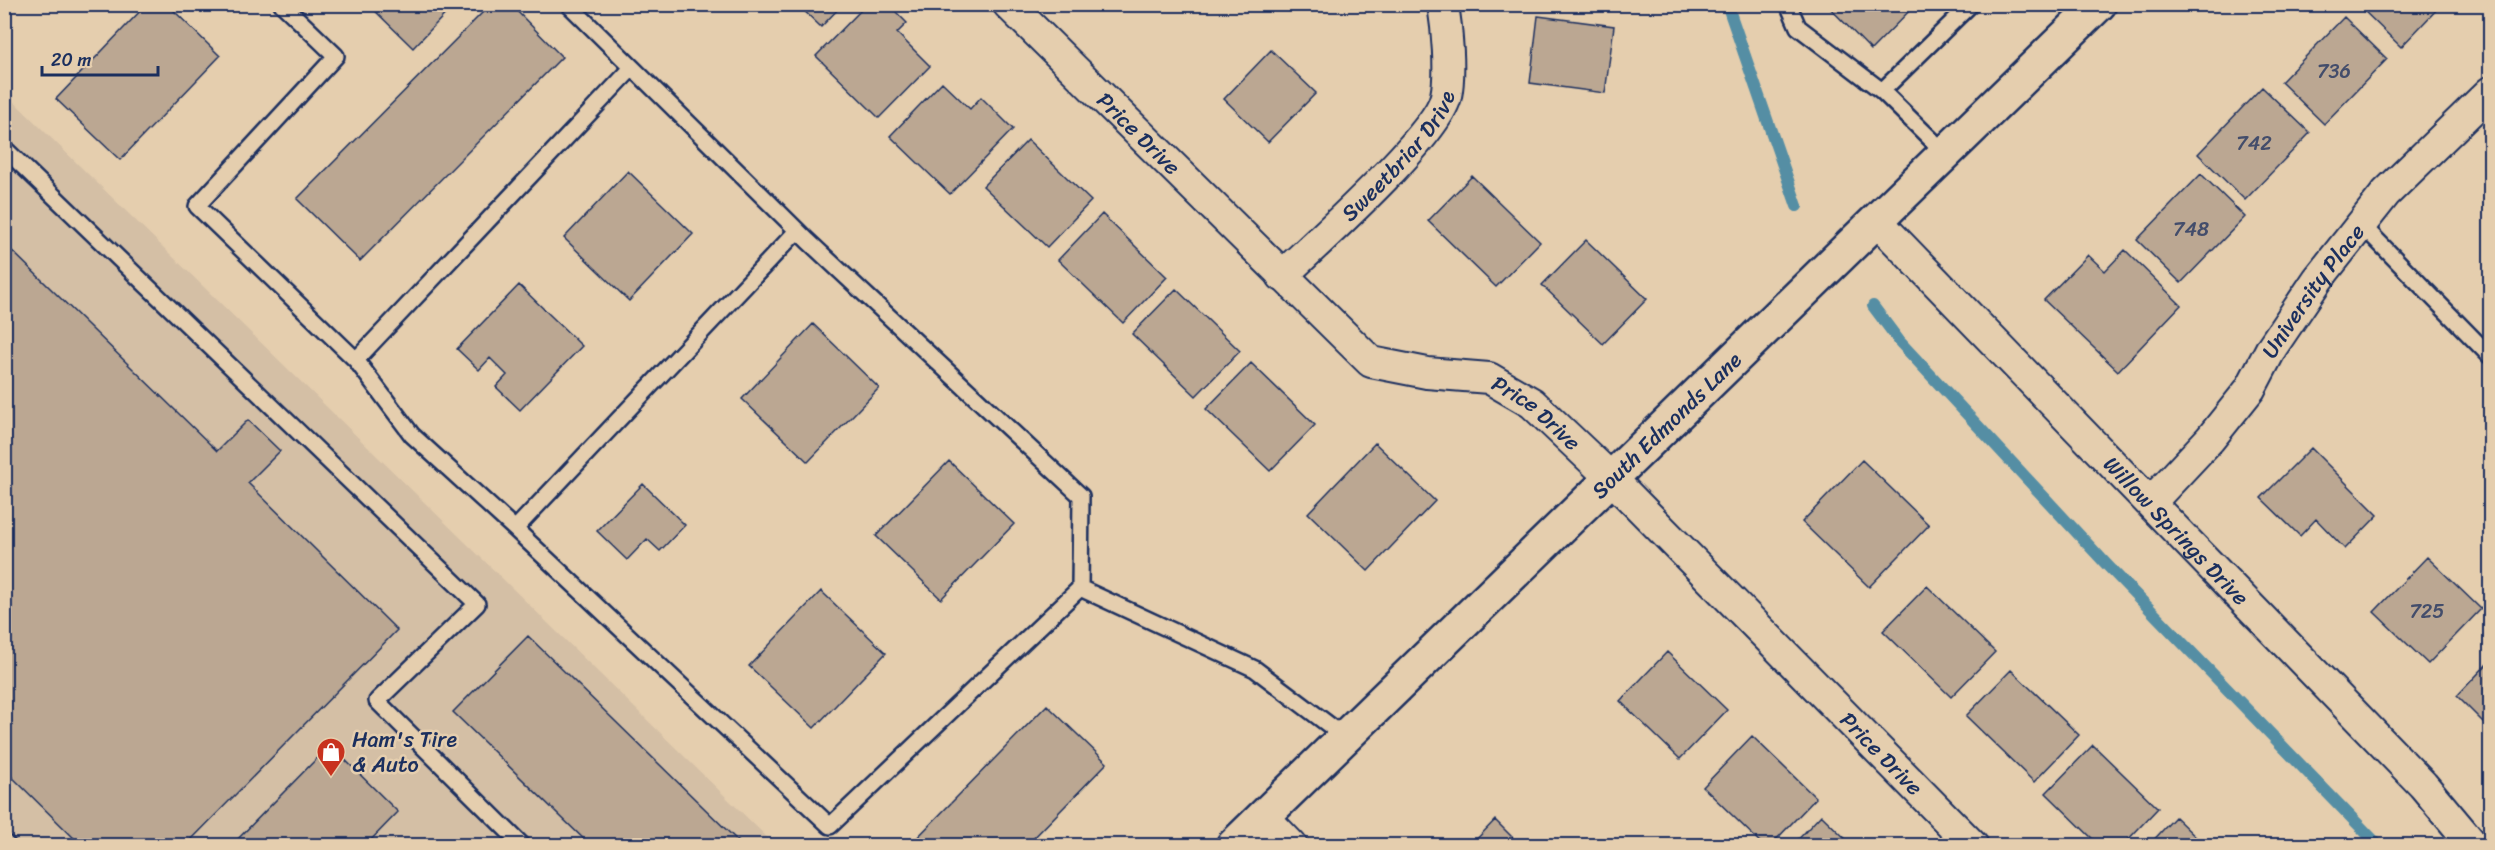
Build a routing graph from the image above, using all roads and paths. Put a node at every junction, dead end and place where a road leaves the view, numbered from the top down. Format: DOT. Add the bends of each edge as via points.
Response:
graph roads {
  1 [pos="282,4"];
  2 [pos="568,4"];
  3 [pos="1008,4"];
  4 [pos="1443,4"];
  5 [pos="1788,4"];
  6 [pos="1971,4"];
  7 [pos="2099,4"];
  8 [pos="632,68"];
  9 [pos="1882,91"];
  10 [pos="2490,92"];
  11 [pos="4,148"];
  12 [pos="1946,153"];
  13 [pos="1876,220"];
  14 [pos="2362,225"];
  15 [pos="797,231"];
  16 [pos="1282,276"];
  17 [pos="2490,356"];
  18 [pos="356,360"];
  19 [pos="1610,477"];
  20 [pos="2151,502"];
  21 [pos="515,529"];
  22 [pos="1080,588"];
  23 [pos="1345,737"];
  24 [pos="1263,816"];
  25 [pos="4,842"];
  26 [pos="8,846"];
  27 [pos="523,846"];
  28 [pos="1233,846"];
  29 [pos="1292,846"];
  30 [pos="1973,846"];
  31 [pos="2474,846"];
  1 -- 18 [label="lane" via="336,56 197,206"];
  2 -- 8 [label="lane"];
  3 -- 16 [label="street, Price Drive"];
  4 -- 16 [label="street, Sweetbriar Drive" via="1447,28 1446,98 1418,143"];
  5 -- 9 [label="lane" via="1798,27"];
  6 -- 9 [label="lane"];
  7 -- 12 [label="street, South Edmonds Lane"];
  8 -- 15 [label="lane"];
  8 -- 18 [label="lane"];
  9 -- 12 [label="lane"];
  10 -- 14 [label="street, University Place" via="2386,193"];
  11 -- 27 [label="lane" via="477,604 377,701"];
  12 -- 13 [label="street, South Edmonds Lane"];
  13 -- 19 [label="street, South Edmonds Lane"];
  13 -- 20 [label="street, Willow Springs Drive"];
  14 -- 17 [label="lane"];
  14 -- 20 [label="street, University Place" via="2272,346 2250,389"];
  15 -- 21 [label="lane"];
  15 -- 22 [label="lane" via="1081,496"];
  16 -- 19 [label="street, Price Drive" via="1371,362 1427,373 1489,378 1532,403"];
  18 -- 21 [label="lane" via="412,435"];
  19 -- 23 [label="street, South Edmonds Lane"];
  19 -- 30 [label="street, Price Drive"];
  20 -- 31 [label="street, Willow Springs Drive" via="2423,785"];
  21 -- 22 [label="lane" via="830,826"];
  22 -- 23 [label="lane" via="1255,669"];
  23 -- 24 [label="street, South Edmonds Lane"];
  24 -- 28 [label="street, South Edmonds Lane"];
  24 -- 29 [label="street"];
  25 -- 26 [label="lane"];
}
